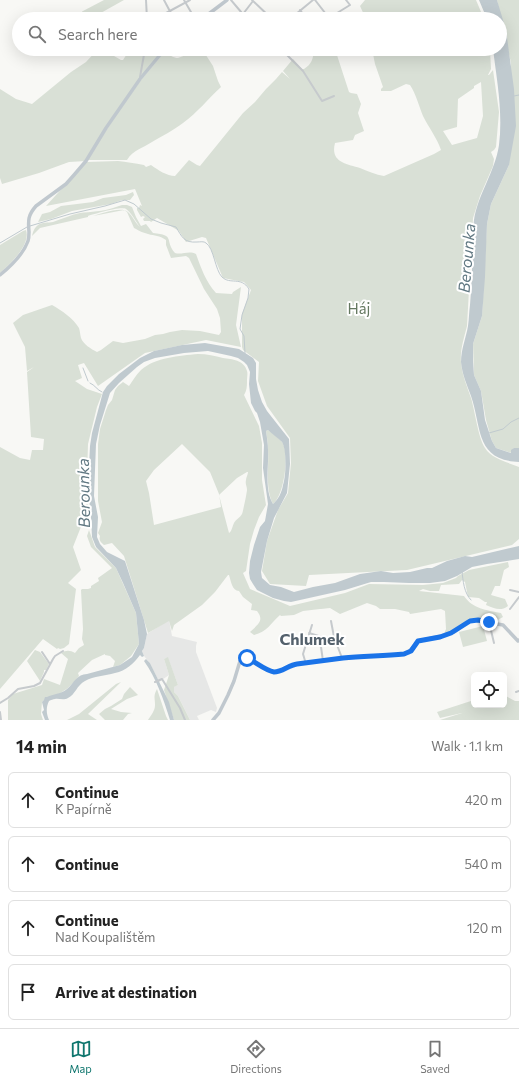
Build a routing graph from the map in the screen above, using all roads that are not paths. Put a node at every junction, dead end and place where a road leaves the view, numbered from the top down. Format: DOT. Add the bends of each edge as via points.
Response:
graph roads {
  1 [pos="146,0"];
  2 [pos="164,0"];
  3 [pos="190,0"];
  4 [pos="227,0"];
  5 [pos="231,0"];
  6 [pos="252,0"];
  7 [pos="314,0"];
  8 [pos="346,0"];
  9 [pos="185,1"];
  10 [pos="300,10"];
  11 [pos="170,11"];
  12 [pos="147,12"];
  13 [pos="191,12"];
  14 [pos="211,12"];
  15 [pos="241,12"];
  16 [pos="244,12"];
  17 [pos="265,12"];
  18 [pos="323,12"];
  19 [pos="338,12"];
  20 [pos="144,56"];
  21 [pos="159,56"];
  22 [pos="288,56"];
  23 [pos="140,79"];
  24 [pos="334,96"];
  25 [pos="0,275"];
  26 [pos="510,590"];
  27 [pos="519,592"];
  28 [pos="519,597"];
  29 [pos="510,609"];
  30 [pos="331,621"];
  31 [pos="489,622"];
  32 [pos="312,625"];
  33 [pos="309,633"];
  34 [pos="334,637"];
  35 [pos="325,638"];
  36 [pos="320,639"];
  37 [pos="518,640"];
  38 [pos="307,641"];
  39 [pos="494,644"];
  40 [pos="63,651"];
  41 [pos="42,652"];
  42 [pos="342,658"];
  43 [pos="324,661"];
  44 [pos="50,664"];
  45 [pos="306,664"];
  46 [pos="155,682"];
  47 [pos="519,691"];
  48 [pos="516,692"];
  49 [pos="0,703"];
  50 [pos="0,712"];
  51 [pos="1,720"];
  52 [pos="185,720"];
  53 [pos="213,720"];
  1 -- 12 [label="street"];
  2 -- 11 [label="street"];
  3 -- 9 [label="street"];
  4 -- 14 [label="street"];
  5 -- 15 [label="street"];
  6 -- 16 [label="street"];
  6 -- 17 [label="street"];
  7 -- 10 [label="street"];
  7 -- 18 [label="street"];
  8 -- 19 [label="street" via="350,5"];
  9 -- 11 [label="street"];
  9 -- 13 [label="street"];
  20 -- 23 [label="street"];
  21 -- 23 [label="street"];
  22 -- 24 [label="street" via="310,80 322,102"];
  23 -- 25 [label="street" via="86,161 66,184 32,211 28,222 28,242 14,263"];
  26 -- 27 [label="street"];
  28 -- 29 [label="street"];
  30 -- 34 [label="street"];
  31 -- 37 [label="street" via="505,626"];
  31 -- 39 [label="street"];
  31 -- 42 [label="street" via="467,622 454,632 418,641 407,653"];
  32 -- 33 [label="street"];
  33 -- 35 [label="street"];
  33 -- 38 [label="street"];
  34 -- 35 [label="street"];
  34 -- 42 [label="street"];
  35 -- 36 [label="street"];
  36 -- 38 [label="street"];
  36 -- 43 [label="street" via="318,644"];
  38 -- 45 [label="street" via="303,654"];
  40 -- 44 [label="street" via="55,656"];
  41 -- 44 [label="street"];
  42 -- 43 [label="street"];
  43 -- 45 [label="street"];
  44 -- 49 [label="street" via="37,685 18,689"];
  45 -- 53 [label="street" via="292,665 274,672 243,658 228,695"];
  46 -- 52 [label="street" via="162,679"];
  47 -- 48 [label="street"];
  50 -- 51 [label="street"];
}
